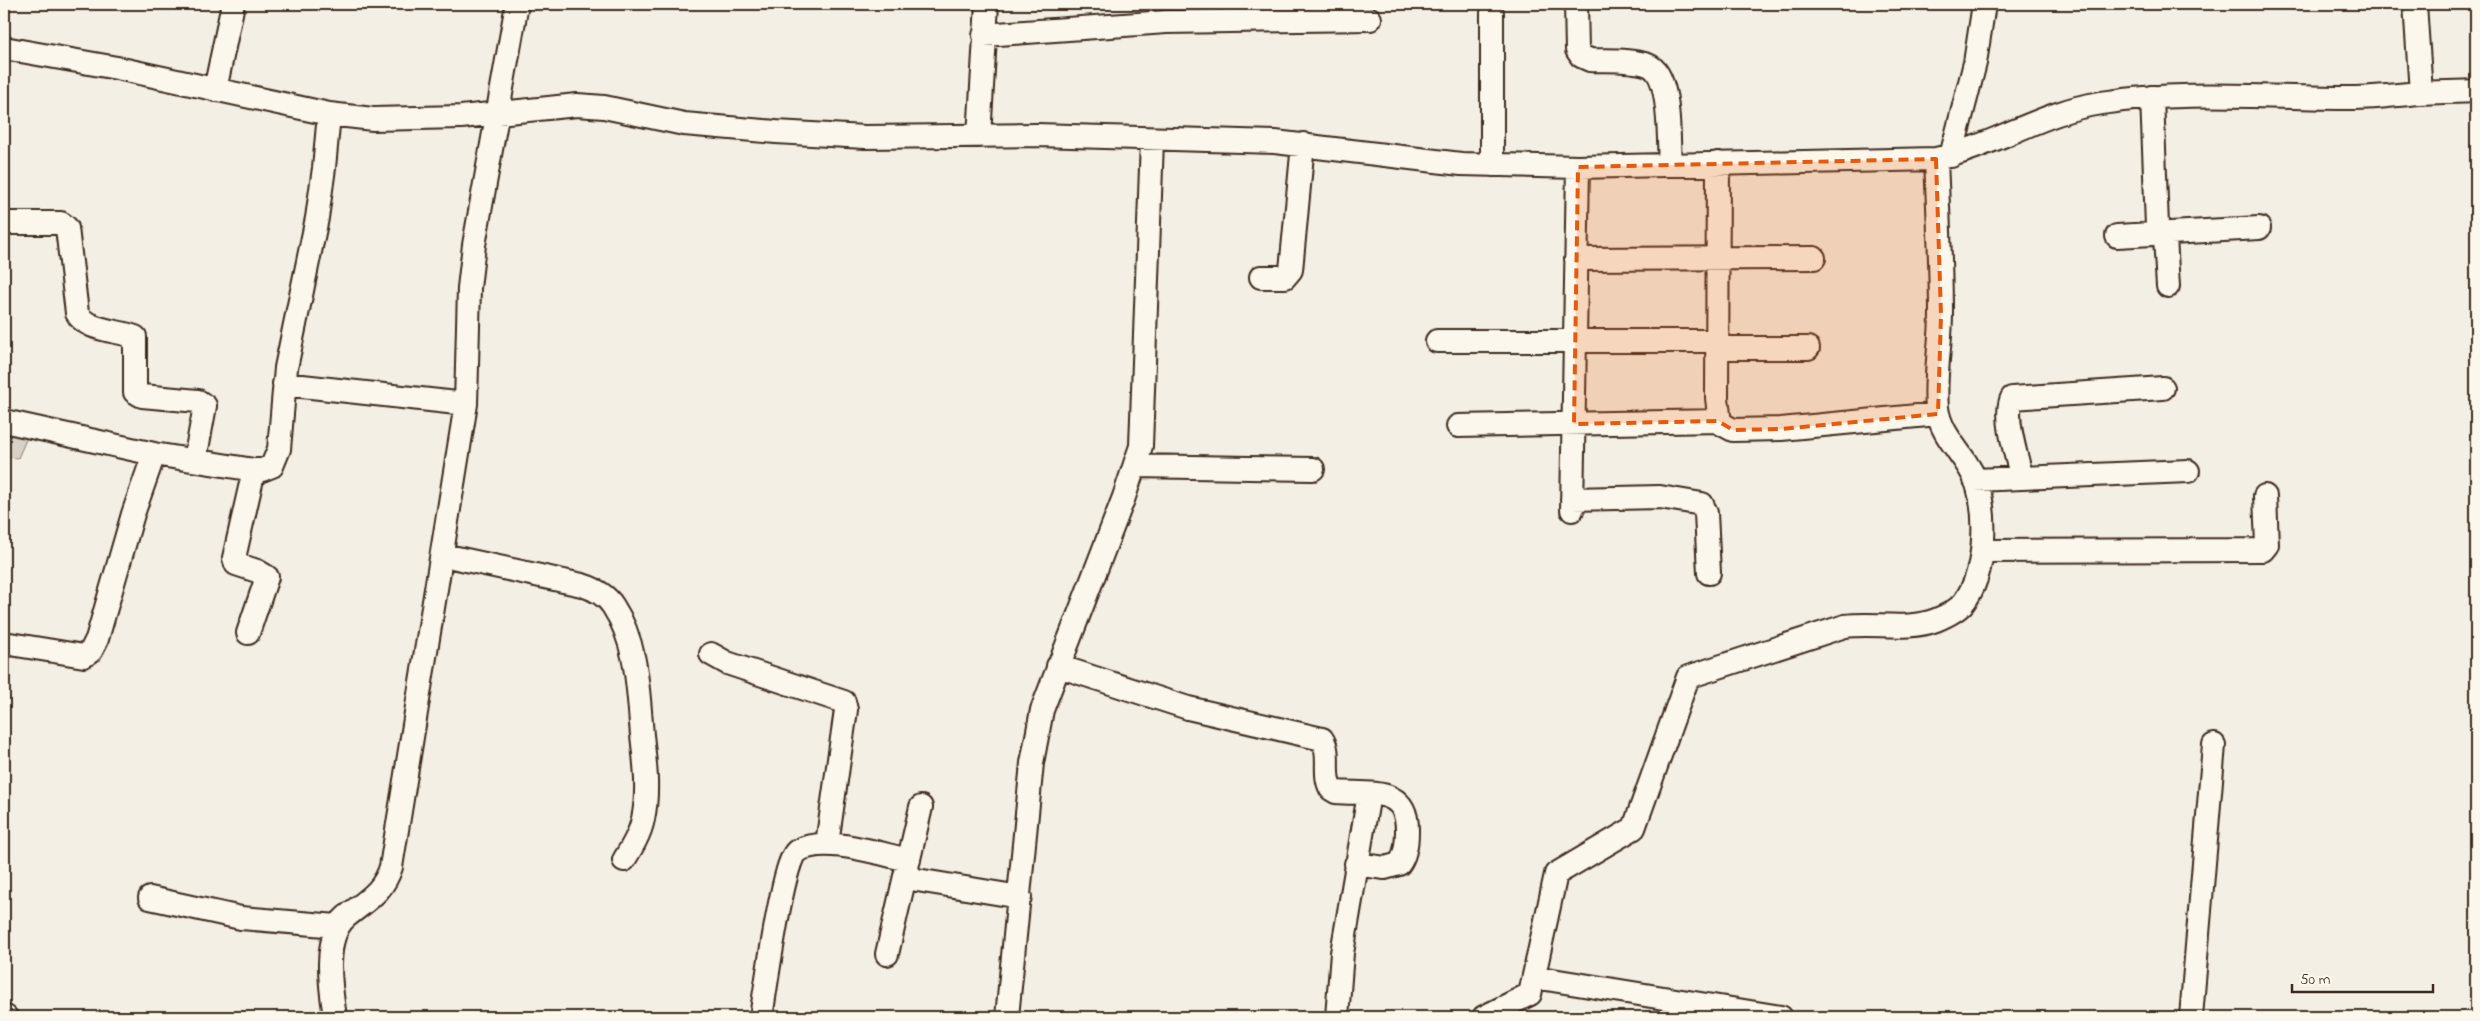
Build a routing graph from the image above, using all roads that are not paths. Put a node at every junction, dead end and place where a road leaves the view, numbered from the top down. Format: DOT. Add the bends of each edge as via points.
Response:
graph roads {
  1 [pos="232,4"];
  2 [pos="517,4"];
  3 [pos="987,4"];
  4 [pos="1576,4"];
  5 [pos="1984,4"];
  6 [pos="2416,4"];
  7 [pos="1492,13"];
  8 [pos="1370,18"];
  9 [pos="984,35"];
  10 [pos="4,48"];
  11 [pos="215,90"];
  12 [pos="2476,91"];
  13 [pos="2422,93"];
  14 [pos="2152,97"];
  15 [pos="328,114"];
  16 [pos="497,114"];
  17 [pos="979,136"];
  18 [pos="1152,140"];
  19 [pos="1303,144"];
  20 [pos="1944,157"];
  21 [pos="1718,163"];
  22 [pos="1670,164"];
  23 [pos="1492,165"];
  24 [pos="1578,167"];
  25 [pos="4,223"];
  26 [pos="2259,228"];
  27 [pos="2161,233"];
  28 [pos="2117,236"];
  29 [pos="1718,258"];
  30 [pos="1814,258"];
  31 [pos="1576,259"];
  32 [pos="1261,277"];
  33 [pos="2168,286"];
  34 [pos="1575,340"];
  35 [pos="1436,341"];
  36 [pos="1718,344"];
  37 [pos="1808,348"];
  38 [pos="284,384"];
  39 [pos="2163,388"];
  40 [pos="466,404"];
  41 [pos="1938,414"];
  42 [pos="4,421"];
  43 [pos="1719,421"];
  44 [pos="1574,424"];
  45 [pos="1458,426"];
  46 [pos="154,454"];
  47 [pos="196,460"];
  48 [pos="1135,466"];
  49 [pos="1313,469"];
  50 [pos="254,470"];
  51 [pos="2188,471"];
  52 [pos="2022,478"];
  53 [pos="1975,480"];
  54 [pos="2266,496"];
  55 [pos="1982,551"];
  56 [pos="442,555"];
  57 [pos="1709,573"];
  58 [pos="248,633"];
  59 [pos="4,644"];
  60 [pos="711,654"];
  61 [pos="1058,666"];
  62 [pos="2214,745"];
  63 [pos="1369,794"];
  64 [pos="921,807"];
  65 [pos="827,844"];
  66 [pos="624,860"];
  67 [pos="1356,864"];
  68 [pos="907,869"];
  69 [pos="1020,897"];
  70 [pos="150,898"];
  71 [pos="338,926"];
  72 [pos="887,954"];
  73 [pos="1534,977"];
  74 [pos="1669,1009"];
  75 [pos="335,1017"];
  76 [pos="761,1017"];
  77 [pos="1007,1017"];
  78 [pos="1337,1017"];
  79 [pos="1484,1017"];
  80 [pos="1781,1017"];
  81 [pos="2191,1017"];
  1 -- 11 [label="street"];
  2 -- 16 [label="street"];
  3 -- 9 [label="street"];
  4 -- 22 [label="street" via="1577,50 1581,56 1590,60 1649,65 1658,72 1665,91"];
  5 -- 20 [label="street" via="1975,63"];
  6 -- 13 [label="street"];
  7 -- 23 [label="street"];
  8 -- 9 [label="street" via="1166,22"];
  9 -- 17 [label="street"];
  10 -- 11 [label="street"];
  11 -- 15 [label="street"];
  12 -- 13 [label="street"];
  13 -- 14 [label="street" via="2353,98 2266,94"];
  14 -- 20 [label="street" via="2099,103 2074,110"];
  14 -- 27 [label="street" via="2157,226"];
  15 -- 16 [label="street" via="405,120"];
  15 -- 38 [label="street" via="317,218"];
  16 -- 17 [label="street" via="577,105 725,128 865,137"];
  16 -- 40 [label="street" via="471,271"];
  17 -- 18 [label="street" via="1046,135"];
  18 -- 19 [label="street"];
  18 -- 48 [label="street" via="1143,431"];
  19 -- 23 [label="street" via="1418,160"];
  19 -- 32 [label="street" via="1292,270 1285,277"];
  20 -- 21 [label="street"];
  20 -- 41 [label="street" via="1941,316 1936,385"];
  21 -- 22 [label="street"];
  21 -- 29 [label="street"];
  22 -- 24 [label="street"];
  23 -- 24 [label="street"];
  24 -- 31 [label="street"];
  25 -- 47 [label="street" via="61,223 67,228 78,313 81,320 89,324 136,337 135,392 142,396 198,401 205,406"];
  26 -- 27 [label="street"];
  27 -- 28 [label="street"];
  27 -- 33 [label="street" via="2165,238"];
  29 -- 30 [label="street"];
  29 -- 31 [label="street"];
  29 -- 36 [label="street"];
  31 -- 34 [label="street"];
  34 -- 35 [label="street"];
  34 -- 36 [label="street"];
  34 -- 44 [label="street"];
  36 -- 37 [label="street"];
  36 -- 43 [label="street" via="1716,398"];
  38 -- 40 [label="street"];
  38 -- 50 [label="street" via="275,462 269,468"];
  39 -- 52 [label="street" via="2012,398 2011,426"];
  40 -- 56 [label="street"];
  41 -- 43 [label="street" via="1782,429 1733,430"];
  41 -- 53 [label="street" via="1944,432"];
  42 -- 46 [label="street"];
  43 -- 44 [label="street"];
  44 -- 45 [label="street"];
  44 -- 57 [label="street" via="1572,505 1660,497 1702,504 1706,513"];
  46 -- 47 [label="street"];
  46 -- 59 [label="street" via="92,651 84,656"];
  47 -- 50 [label="street"];
  48 -- 49 [label="street"];
  48 -- 61 [label="street"];
  50 -- 58 [label="street" via="234,558 236,564 267,577"];
  51 -- 52 [label="street"];
  52 -- 53 [label="street"];
  53 -- 55 [label="street" via="1979,492"];
  54 -- 55 [label="street" via="2267,545 2263,550"];
  55 -- 73 [label="street" via="1972,589 1963,604 1935,620 1913,624 1845,626 1688,677 1634,828 1556,874"];
  56 -- 66 [label="street" via="582,585 600,592 613,605 632,653 646,769 644,818"];
  56 -- 71 [label="street" via="391,867 376,894"];
  60 -- 65 [label="street" via="727,663 844,702 846,710"];
  61 -- 63 [label="street" via="1188,708 1318,737 1325,744 1326,774 1331,788 1336,792"];
  61 -- 69 [label="street" via="1036,735"];
  62 -- 81 [label="street"];
  63 -- 67 [label="street"];
  63 -- 67 [label="street" via="1386,795 1402,805 1407,826 1406,849 1401,861 1393,867"];
  64 -- 68 [label="street"];
  65 -- 68 [label="street"];
  65 -- 76 [label="street" via="798,850 788,863"];
  67 -- 78 [label="street" via="1342,953"];
  68 -- 69 [label="street"];
  68 -- 72 [label="street"];
  69 -- 77 [label="street"];
  70 -- 71 [label="street" via="241,918"];
  71 -- 75 [label="street" via="332,943 330,972"];
  73 -- 74 [label="street"];
  73 -- 79 [label="street" via="1530,994"];
  74 -- 80 [label="street"];
}
